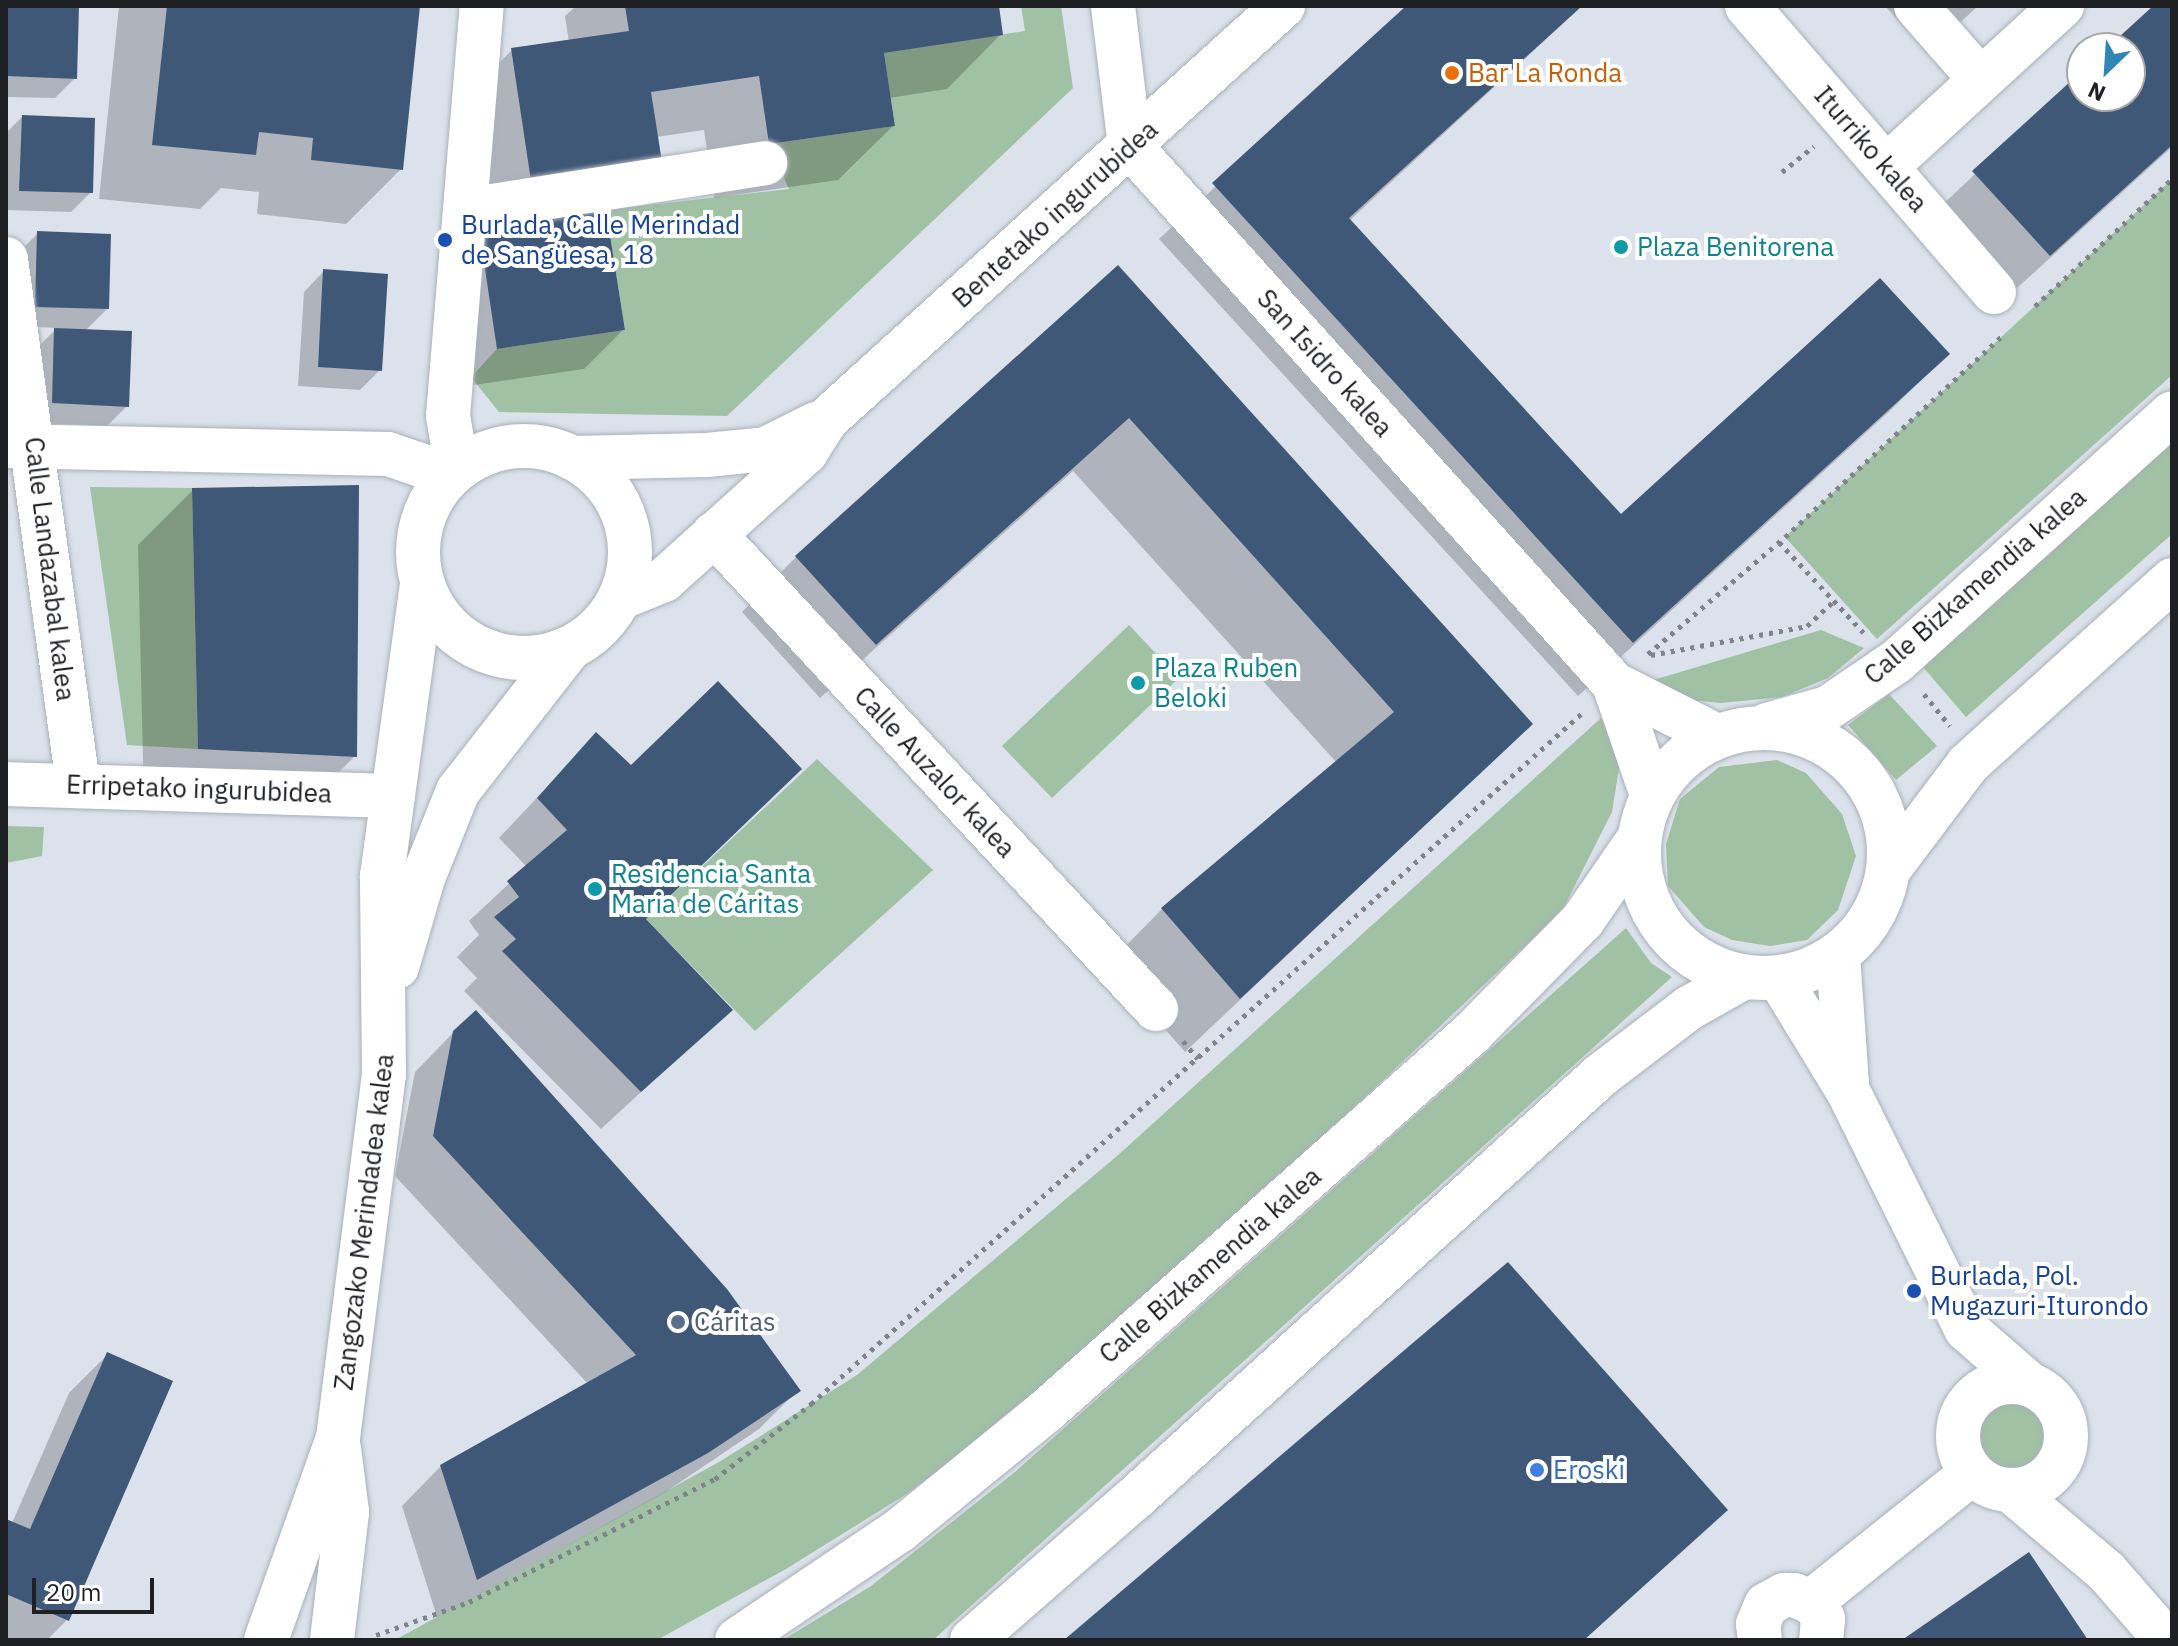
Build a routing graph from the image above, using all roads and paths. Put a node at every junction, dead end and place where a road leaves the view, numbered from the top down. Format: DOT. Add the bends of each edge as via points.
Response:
graph roads {
  1 [pos="482,6"];
  2 [pos="1113,6"];
  3 [pos="1283,6"];
  4 [pos="1747,6"];
  5 [pos="1916,6"];
  6 [pos="2062,6"];
  7 [pos="1981,80"];
  8 [pos="1130,146"];
  9 [pos="765,163"];
  10 [pos="1886,167"];
  11 [pos="2172,179"];
  12 [pos="466,210"];
  13 [pos="6,259"];
  14 [pos="2011,311"];
  15 [pos="2172,413"];
  16 [pos="826,420"];
  17 [pos="20,446"];
  18 [pos="572,458"];
  19 [pos="454,472"];
  20 [pos="714,534"];
  21 [pos="1779,542"];
  22 [pos="2172,580"];
  23 [pos="422,583"];
  24 [pos="620,598"];
  25 [pos="1833,602"];
  26 [pos="568,650"];
  27 [pos="1897,661"];
  28 [pos="1614,684"];
  29 [pos="1759,727"];
  30 [pos="1717,736"];
  31 [pos="1968,764"];
  32 [pos="6,784"];
  33 [pos="78,784"];
  34 [pos="1652,795"];
  35 [pos="393,796"];
  36 [pos="1638,840"];
  37 [pos="1889,869"];
  38 [pos="1838,955"];
  39 [pos="1761,978"];
  40 [pos="385,1005"];
  41 [pos="1156,1009"];
  42 [pos="1848,1091"];
  43 [pos="1966,1329"];
  44 [pos="2028,1383"];
  45 [pos="1961,1417"];
  46 [pos="338,1438"];
  47 [pos="2055,1470"];
  48 [pos="1991,1482"];
  49 [pos="2106,1571"];
  50 [pos="1816,1621"];
  51 [pos="376,1623"];
  52 [pos="266,1640"];
  53 [pos="332,1640"];
  54 [pos="737,1640"];
  55 [pos="972,1640"];
  56 [pos="1760,1640"];
  57 [pos="2166,1640"];
  1 -- 12 [label="main road"];
  2 -- 8 [label="main road"];
  3 -- 8 [label="main road, Bentetako ingurubidea"];
  4 -- 10 [label="main road, Iturriko kalea"];
  5 -- 7 [label="main road"];
  6 -- 7 [label="main road"];
  7 -- 10 [label="main road"];
  8 -- 16 [label="main road, Bentetako ingurubidea"];
  8 -- 28 [label="main road, San Isidro kalea"];
  9 -- 12 [label="main road"];
  10 -- 14 [label="main road, Iturriko kalea"];
  11 -- 14 [label="path"];
  12 -- 19 [label="main road" via="448,416"];
  13 -- 17 [label="main road, Calle Landazabal kalea"];
  14 -- 21 [label="path"];
  15 -- 27 [label="main road, Calle Bizkamendia kalea"];
  16 -- 18 [label="main road, Bentetako ingurubidea" via="766,449"];
  16 -- 20 [label="main road, Bentetako ingurubidea" via="806,452"];
  17 -- 19 [label="main road" via="388,454"];
  17 -- 33 [label="main road, Calle Landazabal kalea"];
  18 -- 19 [label="main road" via="544,448 513,446 484,454"];
  18 -- 24 [label="main road" via="599,477 622,514 629,535 629,567"];
  19 -- 23 [label="main road" via="432,498 420,526 417,555"];
  20 -- 24 [label="main road, Bentetako ingurubidea" via="664,580"];
  20 -- 41 [label="main road, Calle Auzalor kalea"];
  21 -- 25 [label="path"];
  21 -- 25 [label="path" via="1646,656 1807,626"];
  22 -- 31 [label="main road"];
  23 -- 26 [label="main road" via="438,616 464,641 497,656 534,659"];
  23 -- 35 [label="main road, Zangozako Merindadea kalea"];
  24 -- 26 [label="main road" via="599,628"];
  25 -- 27 [label="path"];
  26 -- 40 [label="main road, Zangozako Merindadea kalea" via="458,791 423,878"];
  27 -- 29 [label="main road, Calle Bizkamendia kalea" via="1828,708"];
  27 -- 31 [label="path" via="1949,724"];
  28 -- 30 [label="main road, San Isidro kalea"];
  28 -- 34 [label="main road, San Isidro kalea"];
  28 -- 51 [label="path" via="811,1404 715,1479 469,1602 376,1635"];
  29 -- 30 [label="main road"];
  29 -- 37 [label="main road" via="1803,733 1841,754 1870,786 1887,826"];
  30 -- 34 [label="main road" via="1690,750"];
  31 -- 37 [label="main road"];
  32 -- 33 [label="main road, Erripetako ingurubidea"];
  33 -- 35 [label="main road, Erripetako ingurubidea"];
  34 -- 36 [label="main road"];
  35 -- 40 [label="main road, Zangozako Merindadea kalea" via="382,876"];
  36 -- 39 [label="main road" via="1640,878 1653,914 1676,943 1708,965"];
  36 -- 54 [label="main road, Calle Bizkamendia kalea" via="1583,920 1461,1044 1046,1411 913,1520"];
  37 -- 38 [label="main road" via="1880,902 1863,931"];
  38 -- 39 [label="main road" via="1810,970"];
  38 -- 42 [label="main road"];
  39 -- 42 [label="main road"];
  39 -- 55 [label="main road" via="1689,1008 1601,1075"];
  40 -- 46 [label="main road, Zangozako Merindadea kalea" via="384,1075"];
  42 -- 43 [label="main road"];
  43 -- 44 [label="main road"];
  43 -- 45 [label="main road"];
  44 -- 45 [label="main road" via="1988,1387 1968,1403"];
  44 -- 47 [label="main road" via="2057,1404 2065,1420 2067,1437"];
  45 -- 48 [label="main road" via="1959,1446"];
  46 -- 52 [label="main road, Zangozako Merindadea kalea"];
  46 -- 53 [label="main road, Zangozako Merindadea kalea" via="347,1512"];
  47 -- 48 [label="main road" via="2027,1489"];
  47 -- 49 [label="main road"];
  48 -- 49 [label="main road"];
  48 -- 50 [label="main road"];
  49 -- 57 [label="main road"];
  50 -- 56 [label="main road" via="1784,1595 1766,1605 1758,1624"];
}
